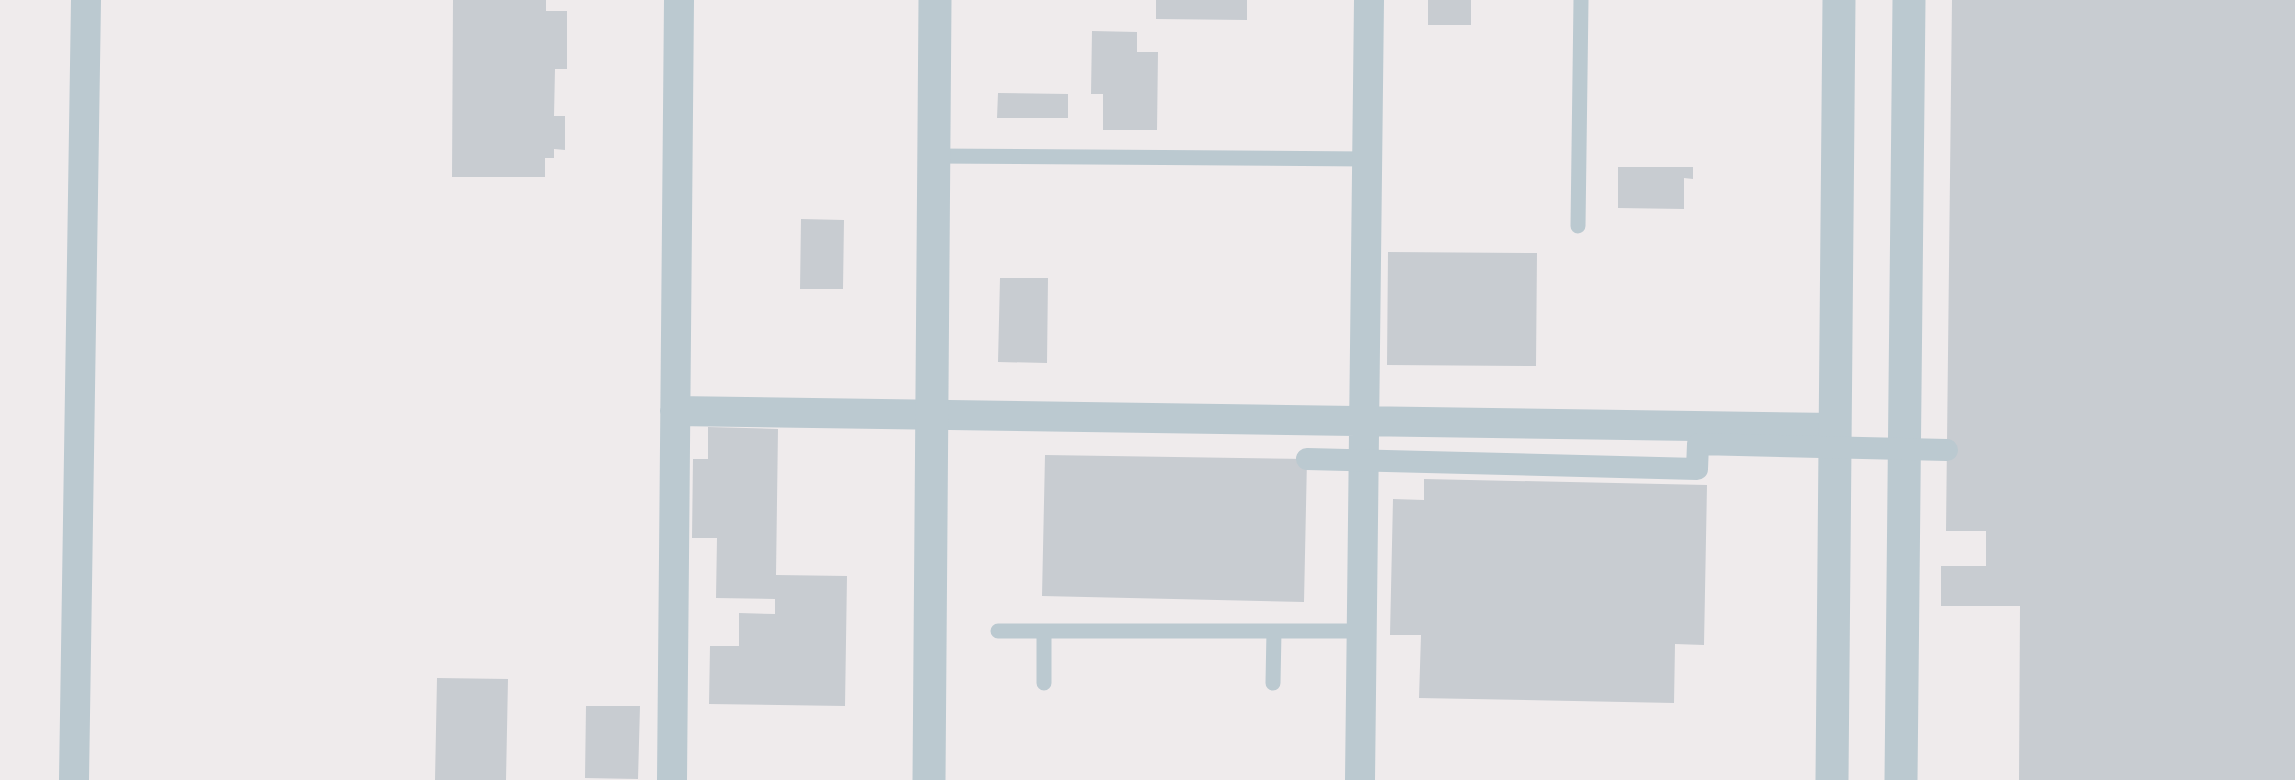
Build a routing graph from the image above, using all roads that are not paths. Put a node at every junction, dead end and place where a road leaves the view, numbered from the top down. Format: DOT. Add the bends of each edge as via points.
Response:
graph roads {
  1 [pos="86,0"];
  2 [pos="679,0"];
  3 [pos="935,0"];
  4 [pos="1369,0"];
  5 [pos="1581,0"];
  6 [pos="1839,0"];
  7 [pos="1909,0"];
  8 [pos="934,156"];
  9 [pos="1367,159"];
  10 [pos="1578,226"];
  11 [pos="675,411"];
  12 [pos="931,415"];
  13 [pos="1363,423"];
  14 [pos="1835,428"];
  15 [pos="1947,450"];
  16 [pos="1307,459"];
  17 [pos="998,631"];
  18 [pos="1044,631"];
  19 [pos="1274,631"];
  20 [pos="1361,631"];
  21 [pos="1044,683"];
  22 [pos="1273,683"];
  23 [pos="74,780"];
  24 [pos="672,780"];
  25 [pos="929,780"];
  26 [pos="1360,780"];
  27 [pos="1832,780"];
  28 [pos="1901,780"];
  1 -- 23 [label="street"];
  2 -- 11 [label="street"];
  3 -- 8 [label="street"];
  4 -- 9 [label="street"];
  5 -- 10 [label="lane"];
  6 -- 14 [label="street"];
  7 -- 28 [label="street"];
  8 -- 9 [label="lane"];
  8 -- 12 [label="street"];
  9 -- 13 [label="street"];
  11 -- 12 [label="street"];
  11 -- 24 [label="street"];
  12 -- 13 [label="street"];
  12 -- 25 [label="street"];
  13 -- 14 [label="street"];
  13 -- 20 [label="street"];
  14 -- 27 [label="street"];
  15 -- 16 [label="street, bridge" via="1698,444 1697,469"];
  17 -- 18 [label="lane"];
  18 -- 19 [label="lane"];
  18 -- 21 [label="lane"];
  19 -- 20 [label="lane"];
  19 -- 22 [label="lane"];
  20 -- 26 [label="street"];
}
